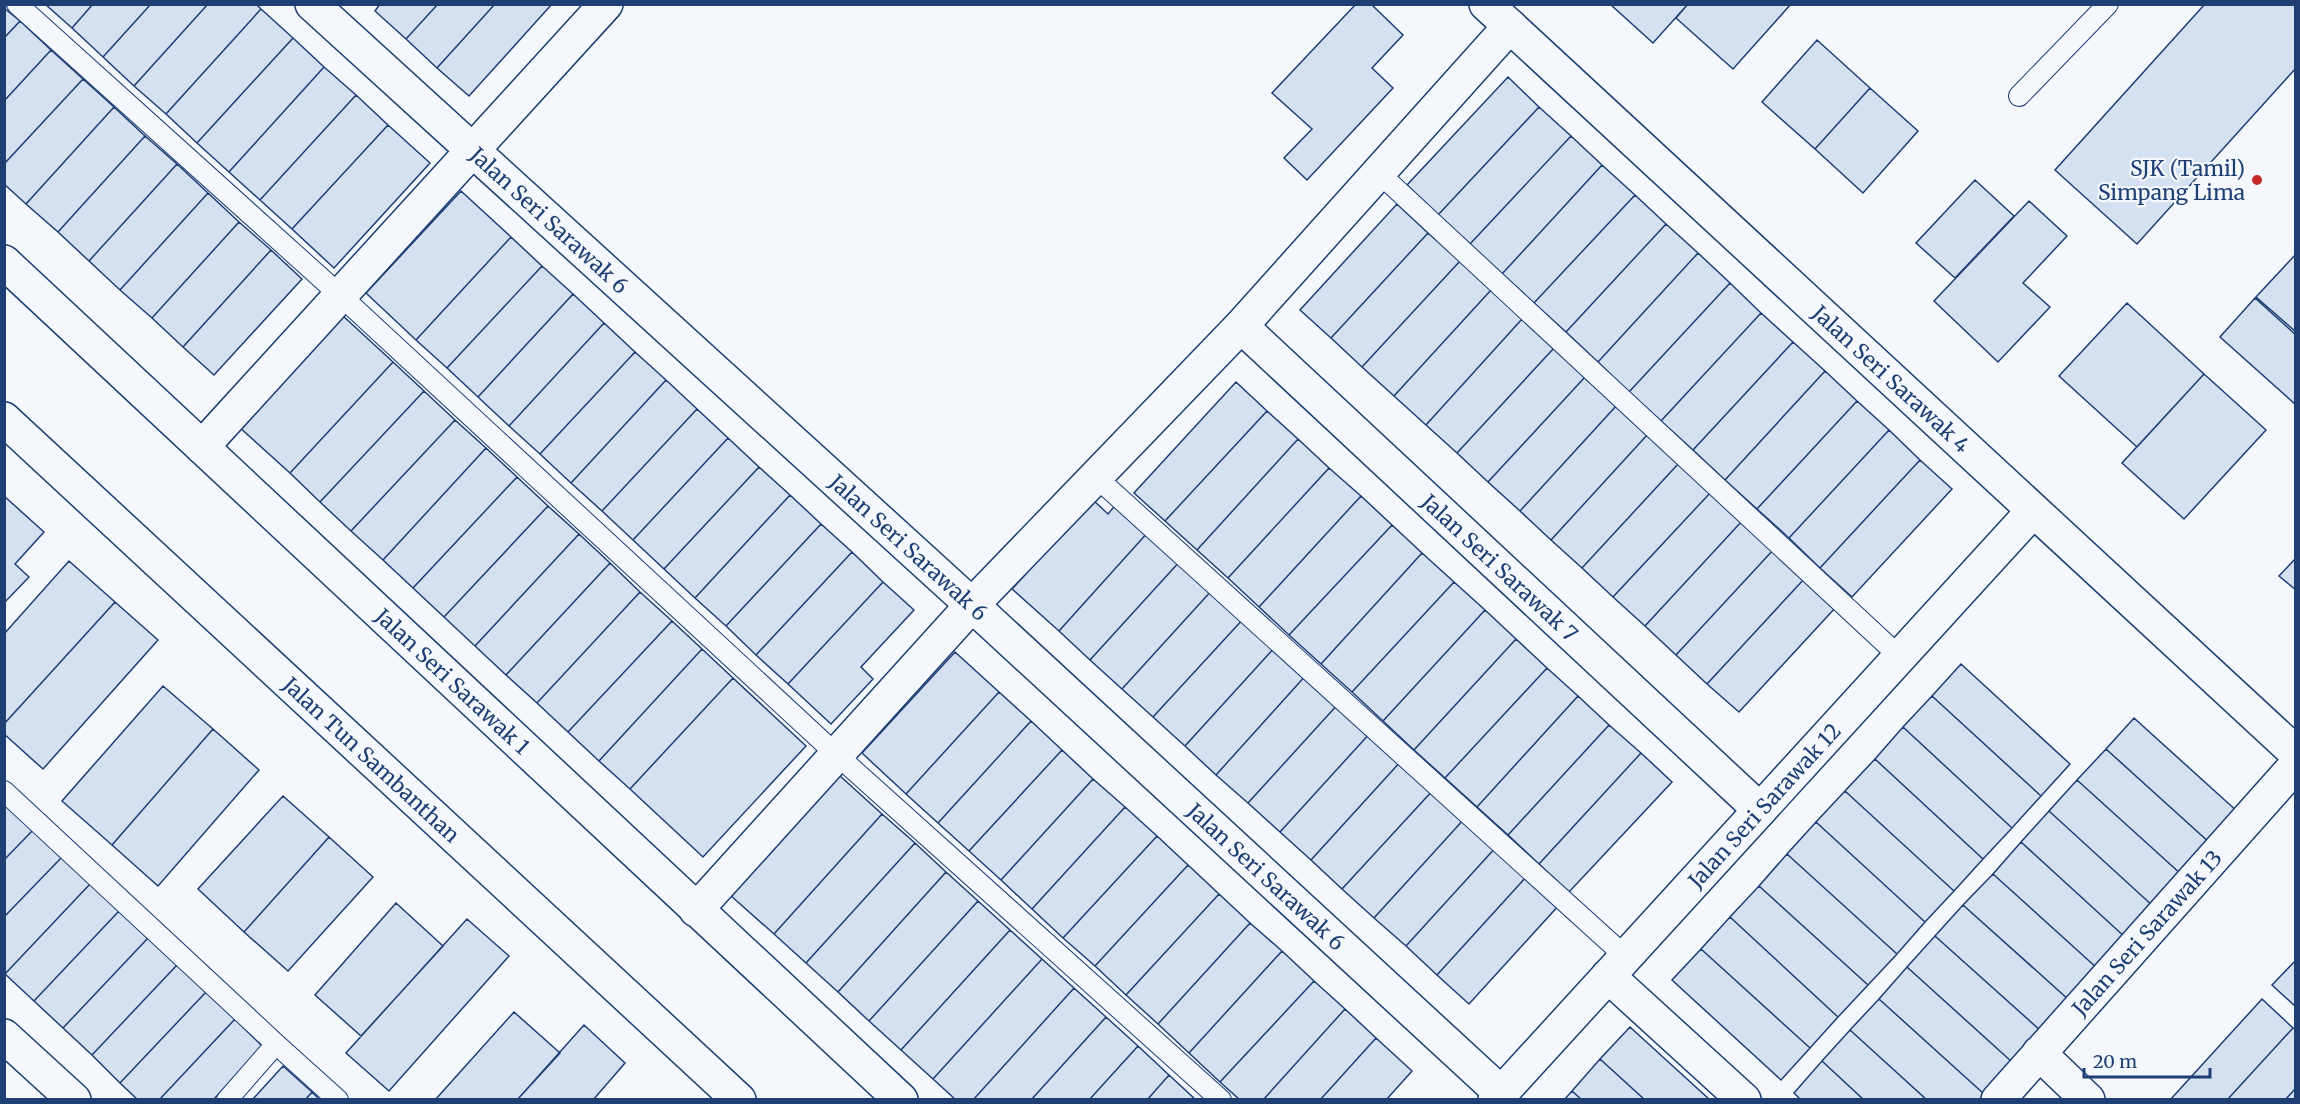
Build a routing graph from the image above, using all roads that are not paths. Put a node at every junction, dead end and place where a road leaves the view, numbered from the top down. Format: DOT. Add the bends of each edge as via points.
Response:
graph roads {
  1 [pos="17,4"];
  2 [pos="312,4"];
  3 [pos="1486,4"];
  4 [pos="2108,4"];
  5 [pos="606,5"];
  6 [pos="1510,26"];
  7 [pos="2019,96"];
  8 [pos="474,152"];
  9 [pos="1378,173"];
  10 [pos="4,262"];
  11 [pos="341,296"];
  12 [pos="1241,326"];
  13 [pos="4,419"];
  14 [pos="202,447"];
  15 [pos="1096,477"];
  16 [pos="2033,511"];
  17 [pos="972,606"];
  18 [pos="1900,657"];
  19 [pos="2295,753"];
  20 [pos="837,755"];
  21 [pos="2295,765"];
  22 [pos="4,791"];
  23 [pos="1760,810"];
  24 [pos="696,910"];
  25 [pos="1617,966"];
  26 [pos="4,1036"];
  27 [pos="276,1044"];
  28 [pos="2039,1053"];
  29 [pos="1498,1096"];
  30 [pos="74,1100"];
  31 [pos="227,1100"];
  32 [pos="338,1100"];
  33 [pos="739,1100"];
  34 [pos="901,1100"];
  35 [pos="1221,1100"];
  36 [pos="1744,1100"];
  37 [pos="1998,1100"];
  38 [pos="2088,1100"];
  1 -- 11 [label="lane"];
  2 -- 8 [label="street, Jalan Seri Sarawak 6"];
  3 -- 6 [label="street, Jalan Seri Sarawak 4"];
  4 -- 7 [label="lane"];
  5 -- 8 [label="street"];
  6 -- 9 [label="street"];
  6 -- 16 [label="street, Jalan Seri Sarawak 4"];
  8 -- 11 [label="street"];
  8 -- 17 [label="street, Jalan Seri Sarawak 6"];
  9 -- 12 [label="street"];
  9 -- 18 [label="lane"];
  10 -- 14 [label="street, Jalan Seri Sarawak 1"];
  11 -- 14 [label="street"];
  11 -- 20 [label="lane"];
  12 -- 15 [label="street"];
  12 -- 23 [label="street, Jalan Seri Sarawak 7"];
  13 -- 33 [label="street, Jalan Tun Sambanthan"];
  14 -- 24 [label="street, Jalan Seri Sarawak 1"];
  15 -- 17 [label="street"];
  15 -- 25 [label="lane"];
  16 -- 18 [label="street, Jalan Seri Sarawak 12"];
  16 -- 19 [label="street, Jalan Seri Sarawak 4"];
  17 -- 20 [label="street"];
  17 -- 29 [label="street, Jalan Seri Sarawak 6"];
  18 -- 23 [label="street, Jalan Seri Sarawak 12"];
  20 -- 24 [label="street"];
  20 -- 35 [label="lane"];
  21 -- 28 [label="street, Jalan Seri Sarawak 13"];
  22 -- 27 [label="lane"];
  23 -- 25 [label="street, Jalan Seri Sarawak 12"];
  24 -- 34 [label="street, Jalan Seri Sarawak 1"];
  25 -- 29 [label="street, Jalan Seri Sarawak 12"];
  25 -- 36 [label="street"];
  26 -- 30 [label="street"];
  27 -- 31 [label="lane"];
  27 -- 32 [label="lane"];
  28 -- 37 [label="street, Jalan Seri Sarawak 13"];
  28 -- 38 [label="street"];
}
